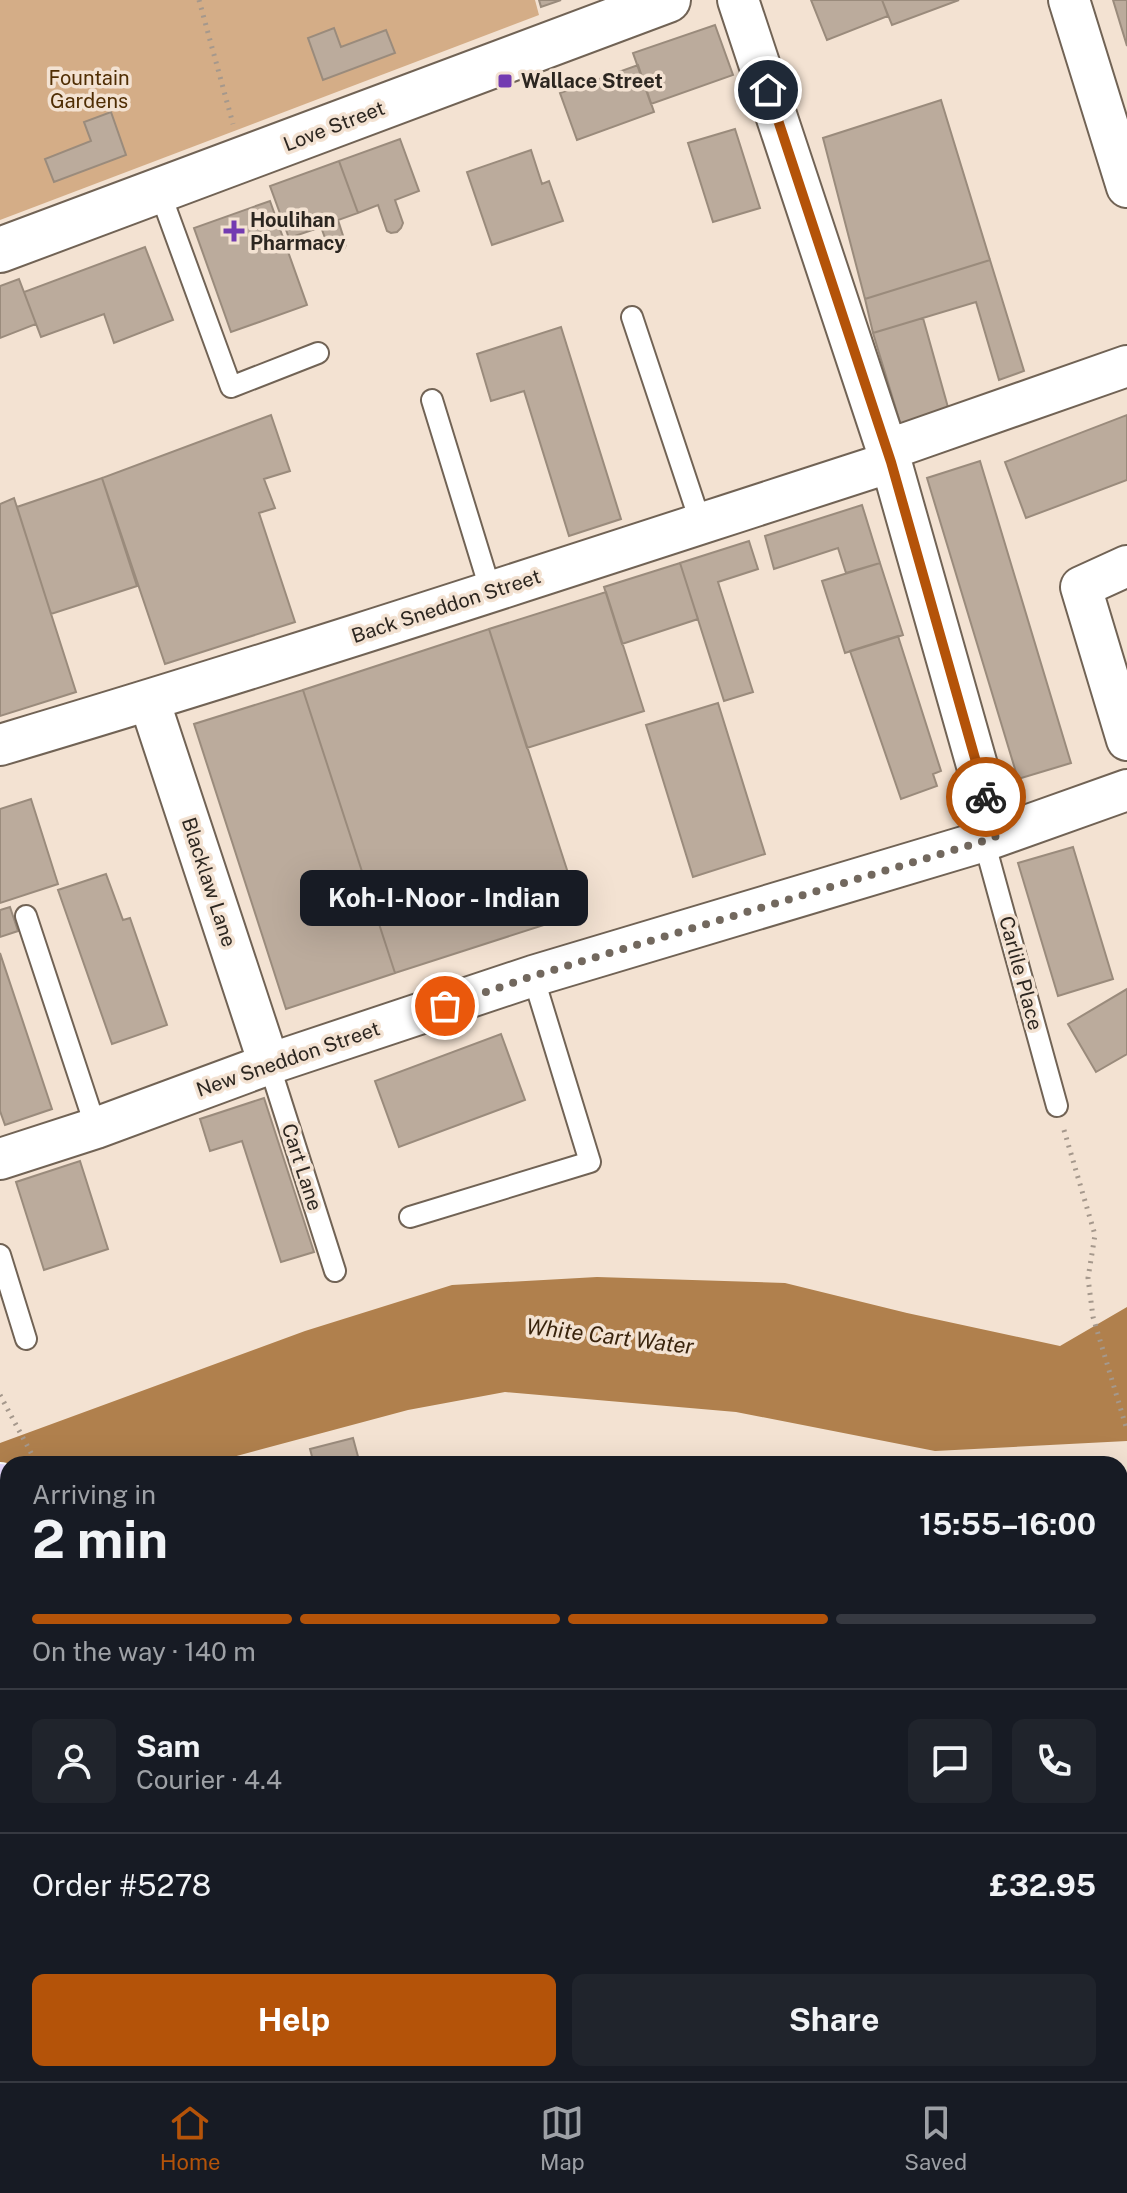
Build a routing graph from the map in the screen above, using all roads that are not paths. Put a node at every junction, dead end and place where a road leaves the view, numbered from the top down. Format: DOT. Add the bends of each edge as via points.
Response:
graph roads {
  1 [pos="668,0"];
  2 [pos="738,0"];
  3 [pos="1069,0"];
  4 [pos="1127,187"];
  5 [pos="159,190"];
  6 [pos="0,250"];
  7 [pos="632,317"];
  8 [pos="318,353"];
  9 [pos="1127,366"];
  10 [pos="432,400"];
  11 [pos="889,456"];
  12 [pos="701,524"];
  13 [pos="1127,566"];
  14 [pos="491,592"];
  15 [pos="149,700"];
  16 [pos="1127,740"];
  17 [pos="0,745"];
  18 [pos="1123,800"];
  19 [pos="990,839"];
  20 [pos="26,916"];
  21 [pos="533,976"];
  22 [pos="269,1064"];
  23 [pos="1057,1106"];
  24 [pos="96,1128"];
  25 [pos="0,1158"];
  26 [pos="410,1217"];
  27 [pos="0,1255"];
  28 [pos="335,1271"];
  29 [pos="26,1339"];
  1 -- 5 [label="street, Love Street"];
  2 -- 11 [label="street"];
  3 -- 4 [label="street"];
  5 -- 6 [label="street, Love Street"];
  5 -- 8 [label="lane" via="231,387"];
  7 -- 12 [label="lane"];
  9 -- 11 [label="street, Back Sneddon Street"];
  10 -- 14 [label="lane"];
  11 -- 12 [label="street, Back Sneddon Street"];
  11 -- 19 [label="street"];
  12 -- 14 [label="street, Back Sneddon Street"];
  13 -- 16 [label="street" via="1081,587"];
  14 -- 15 [label="street, Back Sneddon Street"];
  15 -- 17 [label="street, Back Sneddon Street"];
  15 -- 22 [label="street, Blacklaw Lane"];
  18 -- 19 [label="street, New Sneddon Street"];
  19 -- 21 [label="street, New Sneddon Street"];
  19 -- 23 [label="lane, Carlile Place"];
  20 -- 24 [label="lane"];
  21 -- 22 [label="street, New Sneddon Street"];
  21 -- 26 [label="lane" via="590,1162"];
  22 -- 24 [label="street, New Sneddon Street"];
  22 -- 28 [label="lane, Cart Lane"];
  24 -- 25 [label="street, New Sneddon Street"];
  27 -- 29 [label="lane"];
}
